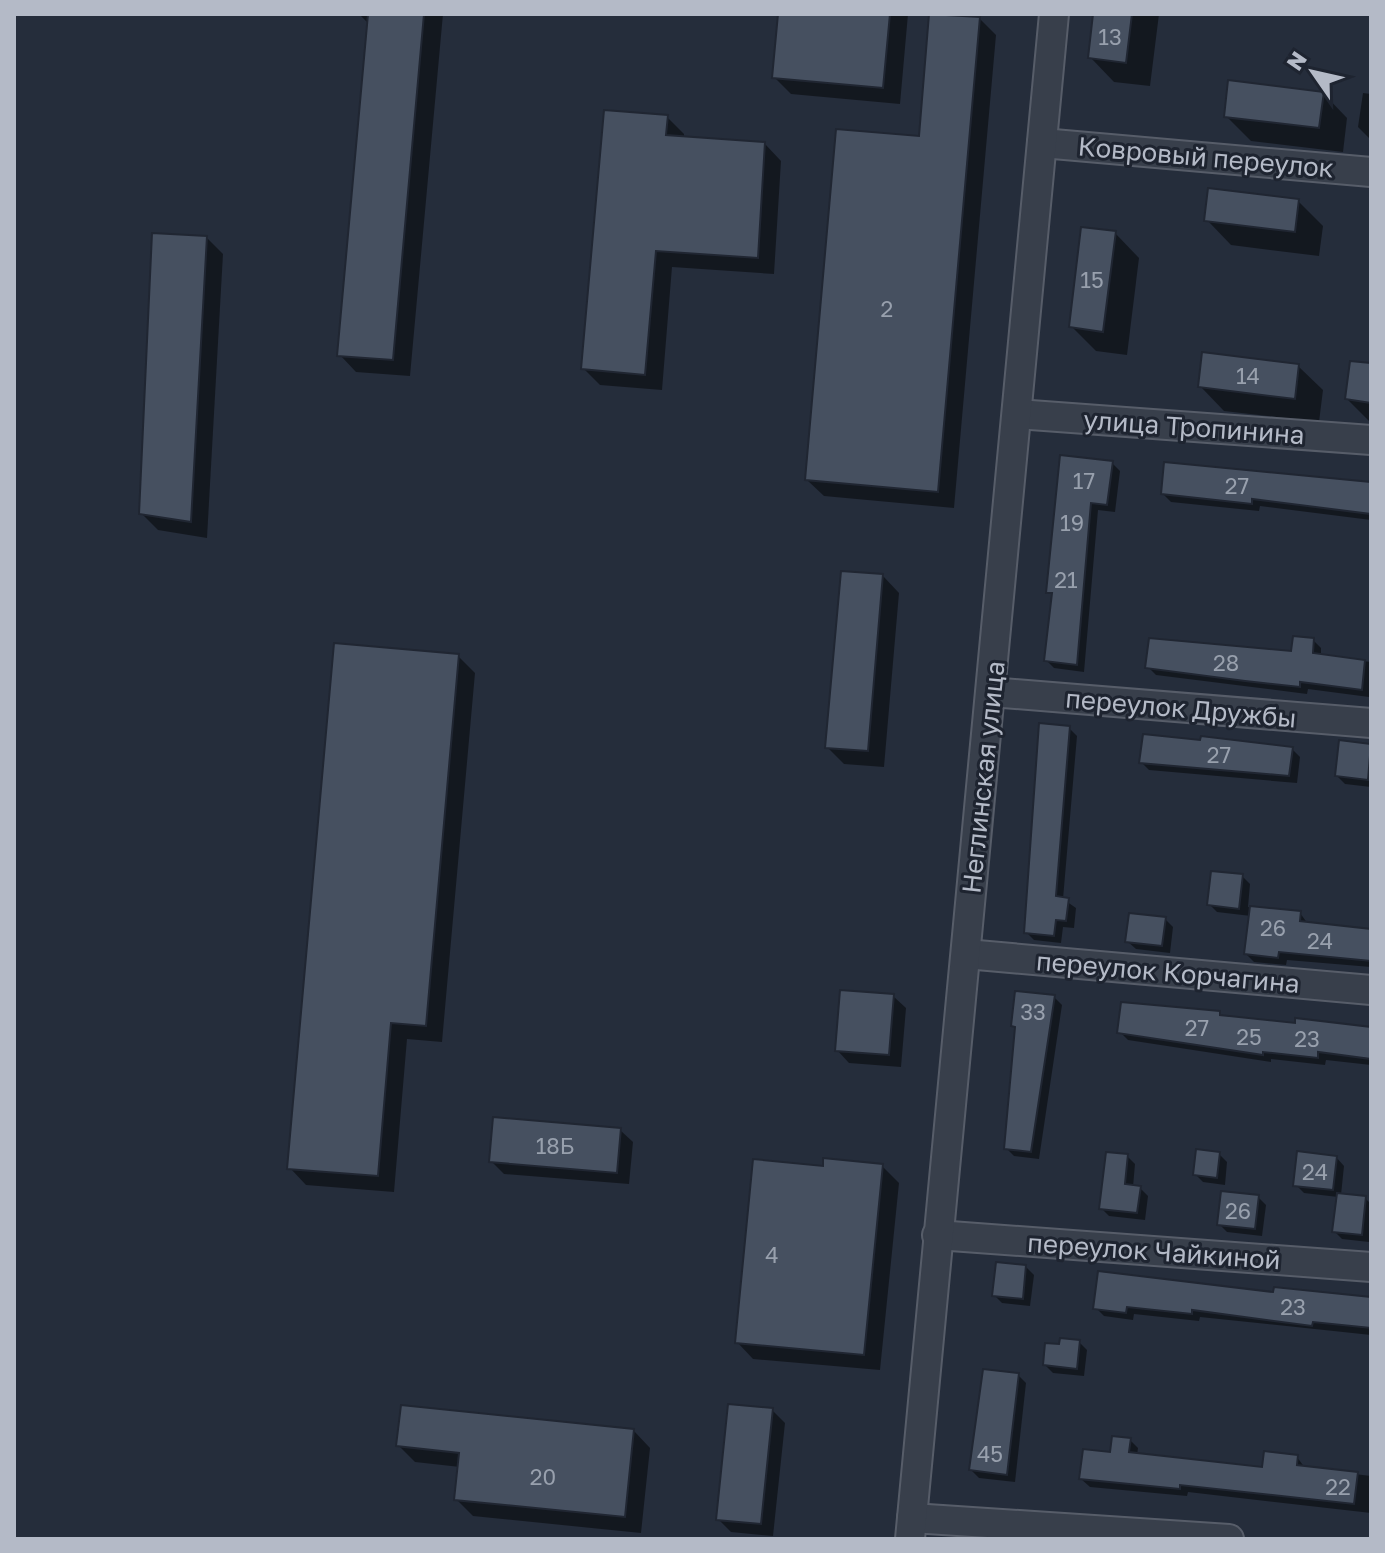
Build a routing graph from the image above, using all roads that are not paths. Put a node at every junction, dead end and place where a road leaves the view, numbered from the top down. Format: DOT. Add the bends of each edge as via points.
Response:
graph roads {
  1 [pos="1054,14"];
  2 [pos="1042,143"];
  3 [pos="1371,172"];
  4 [pos="1017,414"];
  5 [pos="1371,440"];
  6 [pos="991,692"];
  7 [pos="1371,723"];
  8 [pos="966,954"];
  9 [pos="1371,990"];
  10 [pos="937,1235"];
  11 [pos="1371,1267"];
  12 [pos="911,1528"];
  13 [pos="1229,1539"];
  1 -- 2 [label="street, Неглинская улица"];
  2 -- 3 [label="street, Ковровый переулок"];
  2 -- 4 [label="street, Неглинская улица"];
  4 -- 5 [label="street, улица Тропинина"];
  4 -- 6 [label="street, Неглинская улица"];
  6 -- 7 [label="street, переулок Дружбы"];
  6 -- 8 [label="street, Неглинская улица"];
  8 -- 9 [label="street, переулок Корчагина"];
  8 -- 10 [label="street, Неглинская улица"];
  10 -- 11 [label="street, переулок Чайкиной"];
  10 -- 12 [label="street, Неглинская улица"];
  12 -- 13 [label="street"];
}
